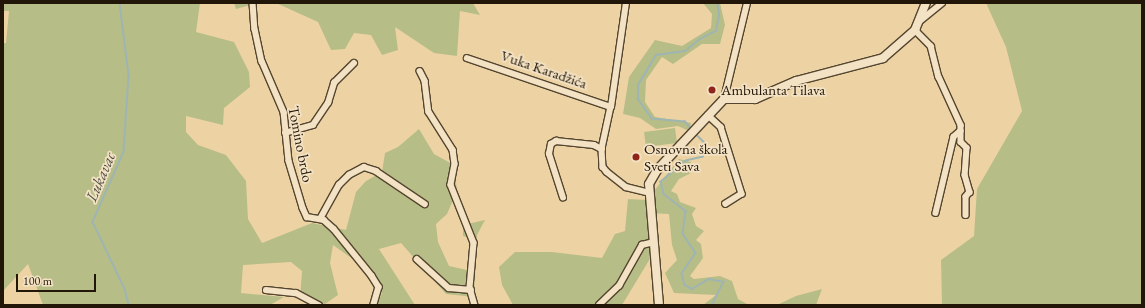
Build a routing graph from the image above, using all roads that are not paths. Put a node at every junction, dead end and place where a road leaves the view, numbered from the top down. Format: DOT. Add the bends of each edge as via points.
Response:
graph roads {
  1 [pos="253,3"];
  2 [pos="626,3"];
  3 [pos="748,3"];
  4 [pos="926,3"];
  5 [pos="942,3"];
  6 [pos="917,26"];
  7 [pos="467,58"];
  8 [pos="354,63"];
  9 [pos="420,71"];
  10 [pos="724,99"];
  11 [pos="611,107"];
  12 [pos="708,115"];
  13 [pos="961,131"];
  14 [pos="285,133"];
  15 [pos="602,149"];
  16 [pos="650,193"];
  17 [pos="563,198"];
  18 [pos="425,204"];
  19 [pos="726,204"];
  20 [pos="936,212"];
  21 [pos="966,215"];
  22 [pos="320,219"];
  23 [pos="654,242"];
  24 [pos="417,259"];
  25 [pos="266,290"];
  26 [pos="471,290"];
  27 [pos="319,305"];
  28 [pos="373,305"];
  29 [pos="475,305"];
  30 [pos="598,305"];
  31 [pos="659,305"];
  1 -- 14 [label="street, Tomino brdo" via="255,29 262,61 284,112"];
  2 -- 11 [label="street"];
  3 -- 10 [label="street"];
  4 -- 6 [label="street"];
  5 -- 6 [label="street"];
  6 -- 10 [label="street" via="883,58 796,81 755,99"];
  6 -- 13 [label="street" via="931,46 939,77 961,125"];
  7 -- 11 [label="street, Vuka Karadžića"];
  8 -- 14 [label="street" via="334,83 328,104 313,125"];
  9 -- 26 [label="street" via="425,81 429,112 453,150 455,164 452,185 474,243"];
  10 -- 12 [label="street"];
  11 -- 15 [label="street"];
  12 -- 16 [label="street" via="651,178"];
  12 -- 19 [label="street" via="721,127 742,194"];
  13 -- 20 [label="street" via="954,137"];
  13 -- 21 [label="street" via="961,142 967,148 965,175 970,192 966,197"];
  14 -- 22 [label="street, Tomino brdo" via="294,180 305,212 309,218"];
  15 -- 16 [label="street" via="603,167 607,172 626,187"];
  15 -- 17 [label="street" via="594,145 570,142 556,141 551,144 549,154"];
  16 -- 23 [label="street"];
  18 -- 22 [label="street" via="376,171 364,167 349,175 339,185"];
  22 -- 28 [label="street, Tomino brdo" via="334,229 379,287"];
  23 -- 30 [label="street" via="642,245 619,286"];
  23 -- 31 [label="street"];
  24 -- 26 [label="street" via="449,288"];
  25 -- 27 [label="street" via="296,293"];
  26 -- 29 [label="street"];
}
